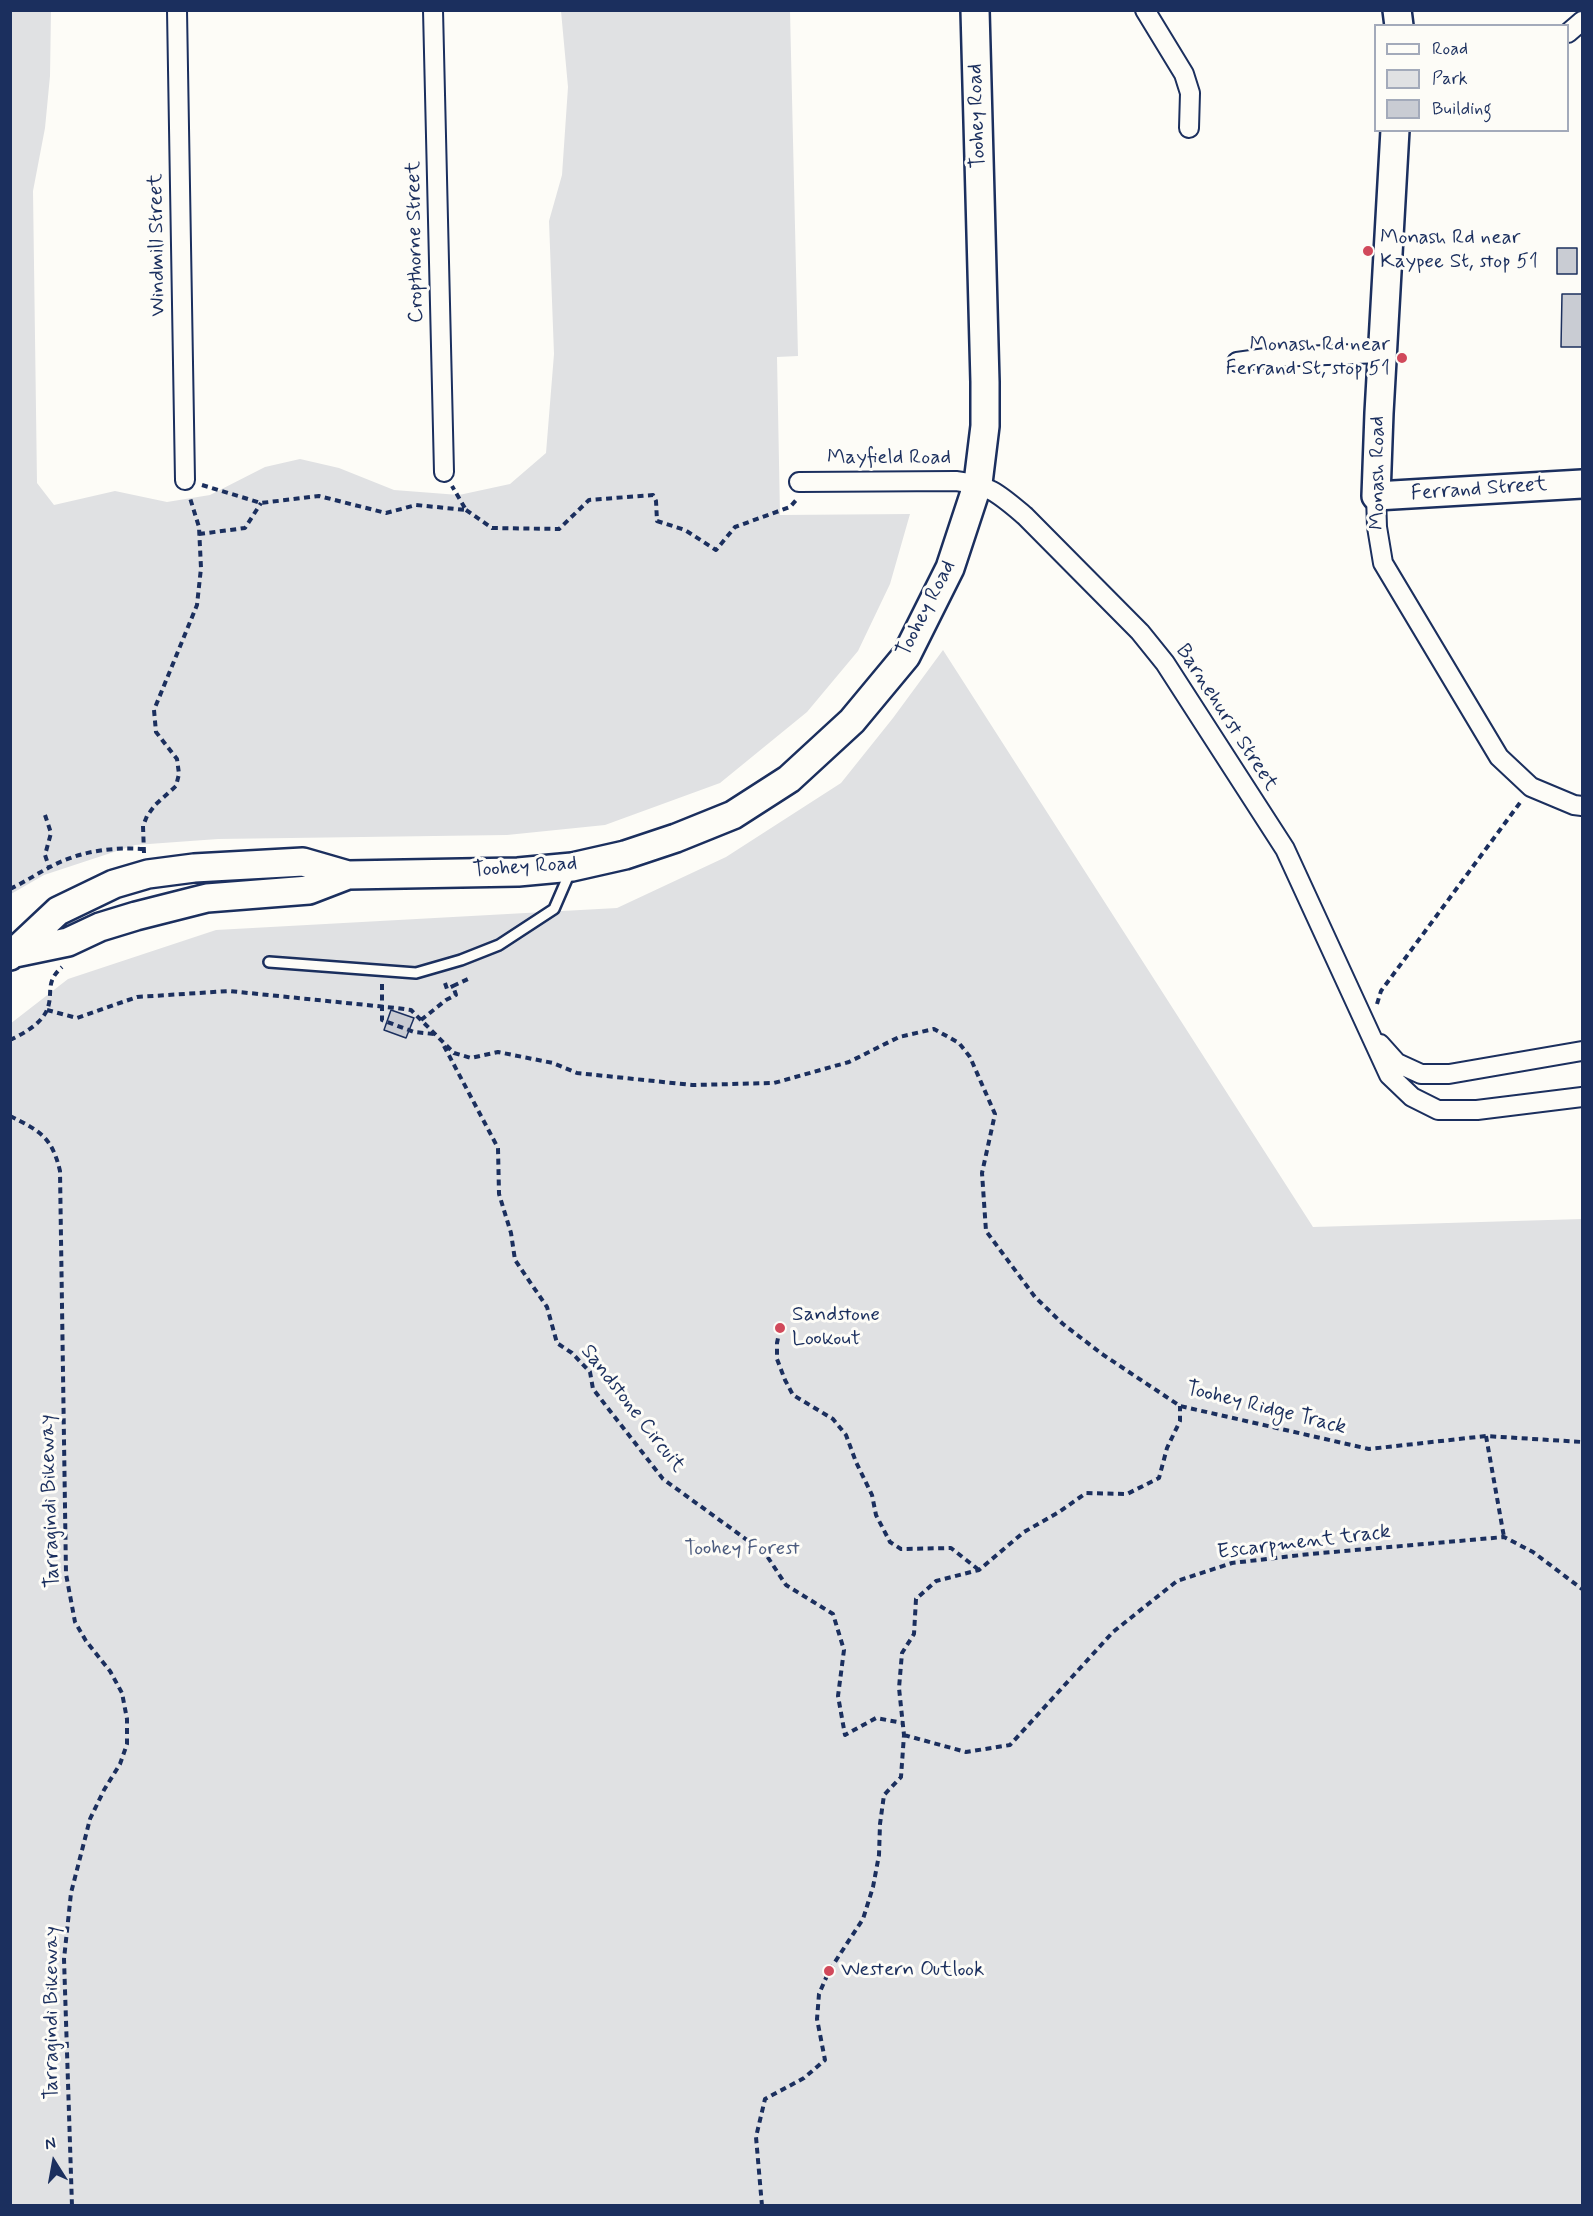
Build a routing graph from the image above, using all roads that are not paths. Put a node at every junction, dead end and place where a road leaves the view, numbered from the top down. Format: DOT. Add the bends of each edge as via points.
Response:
graph roads {
  1 [pos="177,10"];
  2 [pos="433,10"];
  3 [pos="975,10"];
  4 [pos="1145,10"];
  5 [pos="1582,21"];
  6 [pos="1569,32"];
  7 [pos="1189,128"];
  8 [pos="1395,132"];
  9 [pos="1382,353"];
  10 [pos="1237,362"];
  11 [pos="444,472"];
  12 [pos="185,480"];
  13 [pos="805,482"];
  14 [pos="978,483"];
  15 [pos="1582,484"];
  16 [pos="1376,496"];
  17 [pos="1582,806"];
  18 [pos="572,867"];
  19 [pos="348,875"];
  20 [pos="13,955"];
  21 [pos="269,962"];
  22 [pos="1367,1030"];
  23 [pos="1582,1051"];
  24 [pos="1582,1096"];
  1 -- 12 [label="street, Windmill Street"];
  2 -- 11 [label="street, Cropthorne Street"];
  3 -- 14 [label="main road, Toohey Road" via="985,382 985,426"];
  4 -- 7 [label="street" via="1184,74 1190,93"];
  5 -- 6 [label="street"];
  8 -- 9 [label="main road, Monash Road"];
  9 -- 10 [label="street"];
  9 -- 16 [label="main road, Monash Road"];
  13 -- 14 [label="street, Mayfield Road"];
  14 -- 18 [label="main road, Toohey Road" via="950,568 906,656 852,721 789,779 733,815 625,855"];
  14 -- 22 [label="street, Barnehurst Street" via="1025,516 1140,632 1164,663 1285,849"];
  15 -- 16 [label="main road, Ferrand Street"];
  16 -- 17 [label="street, Monash Road" via="1383,563 1499,757 1532,787"];
  18 -- 19 [label="main road, Toohey Road" via="518,872"];
  18 -- 21 [label="lane" via="554,909 499,945 461,960 416,973"];
  19 -- 20 [label="main road, Toohey Road" via="309,890 197,901 100,927 68,942"];
  19 -- 20 [label="main road, Toohey Road" via="303,862 148,874 114,884 58,911"];
  22 -- 23 [label="street, Barnehurst Street" via="1397,1063 1420,1074 1449,1074"];
  22 -- 24 [label="street, Barnehurst Street" via="1389,1075 1412,1097 1438,1110 1478,1110"];
}
